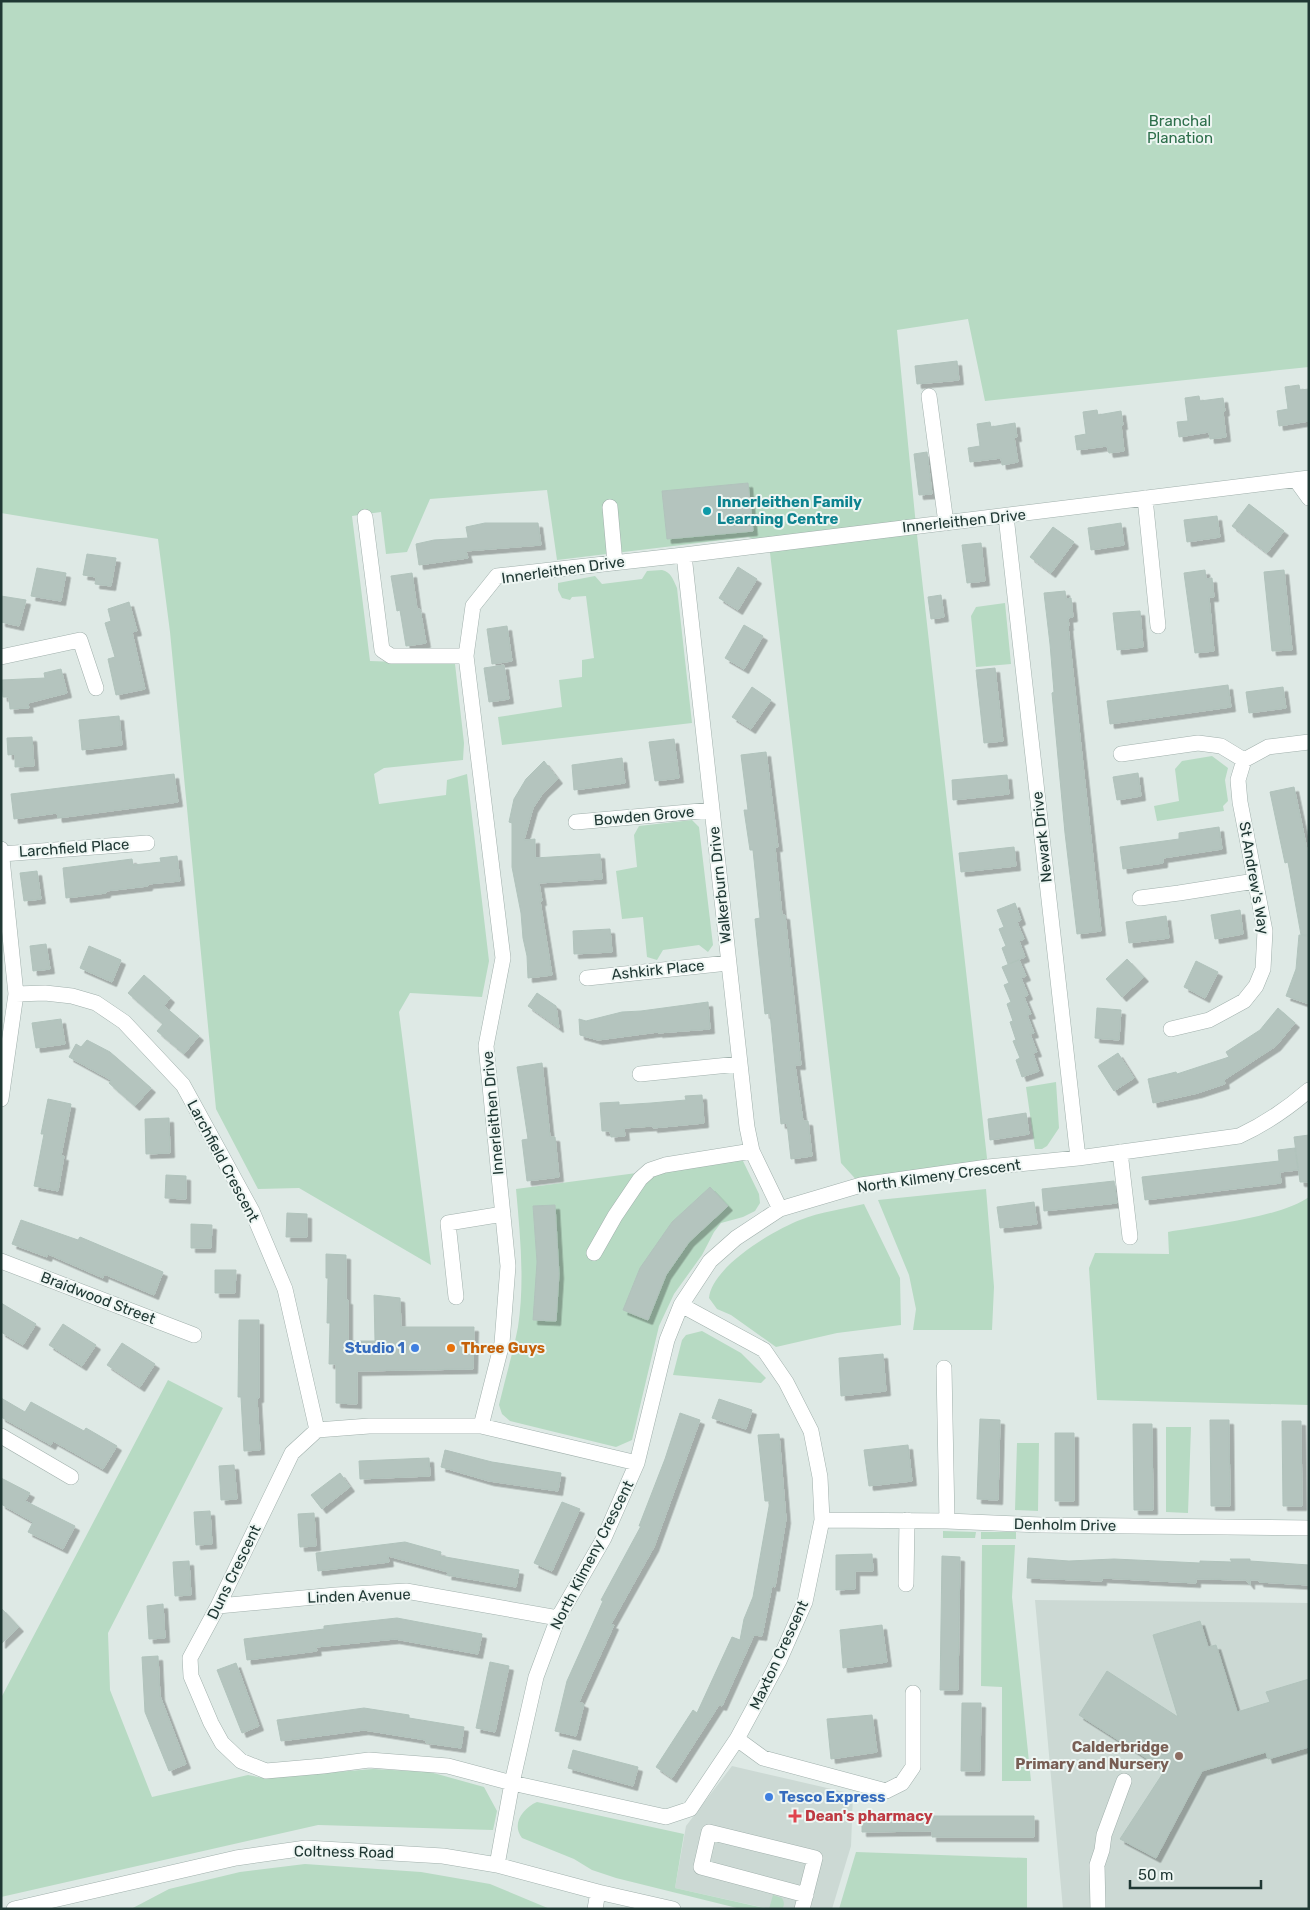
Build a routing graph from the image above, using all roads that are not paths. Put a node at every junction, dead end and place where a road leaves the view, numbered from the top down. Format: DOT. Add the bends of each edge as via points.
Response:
graph roads {
  1 [pos="929,396"];
  2 [pos="1302,479"];
  3 [pos="1145,498"];
  4 [pos="1309,498"];
  5 [pos="610,506"];
  6 [pos="1006,516"];
  7 [pos="365,517"];
  8 [pos="946,523"];
  9 [pos="684,555"];
  10 [pos="615,563"];
  11 [pos="1158,626"];
  12 [pos="466,656"];
  13 [pos="1,657"];
  14 [pos="96,688"];
  15 [pos="1309,742"];
  16 [pos="1121,754"];
  17 [pos="1244,760"];
  18 [pos="712,810"];
  19 [pos="576,822"];
  20 [pos="147,843"];
  21 [pos="1,849"];
  22 [pos="2,854"];
  23 [pos="1255,881"];
  24 [pos="1140,898"];
  25 [pos="728,963"];
  26 [pos="587,978"];
  27 [pos="16,994"];
  28 [pos="1171,1029"];
  29 [pos="739,1064"];
  30 [pos="640,1074"];
  31 [pos="1309,1090"];
  32 [pos="1,1099"];
  33 [pos="752,1151"];
  34 [pos="1120,1152"];
  35 [pos="1078,1158"];
  36 [pos="780,1209"];
  37 [pos="503,1214"];
  38 [pos="1130,1236"];
  39 [pos="594,1253"];
  40 [pos="1,1261"];
  41 [pos="456,1297"];
  42 [pos="681,1305"];
  43 [pos="194,1335"];
  44 [pos="944,1368"];
  45 [pos="480,1426"];
  46 [pos="317,1430"];
  47 [pos="1,1436"];
  48 [pos="637,1463"];
  49 [pos="71,1477"];
  50 [pos="822,1520"];
  51 [pos="907,1520"];
  52 [pos="947,1521"];
  53 [pos="1309,1528"];
  54 [pos="906,1584"];
  55 [pos="218,1606"];
  56 [pos="558,1618"];
  57 [pos="913,1693"];
  58 [pos="737,1739"];
  59 [pos="1124,1781"];
  60 [pos="512,1783"];
  61 [pos="497,1865"];
  62 [pos="598,1892"];
  63 [pos="804,1902"];
  64 [pos="14,1909"];
  65 [pos="595,1909"];
  66 [pos="673,1909"];
  67 [pos="1098,1909"];
  1 -- 8 [label="street"];
  2 -- 3 [label="street, Innerleithen Drive"];
  2 -- 4 [label="street"];
  3 -- 6 [label="street, Innerleithen Drive"];
  3 -- 11 [label="street"];
  5 -- 10 [label="street"];
  6 -- 8 [label="street, Innerleithen Drive"];
  6 -- 35 [label="street, Newark Drive"];
  7 -- 12 [label="street" via="382,650 391,656"];
  8 -- 9 [label="street, Innerleithen Drive"];
  9 -- 10 [label="street, Innerleithen Drive"];
  9 -- 18 [label="street, Walkerburn Drive"];
  10 -- 12 [label="street, Innerleithen Drive" via="497,576 473,606"];
  12 -- 37 [label="street, Innerleithen Drive" via="504,958 486,1046"];
  13 -- 14 [label="street" via="80,640"];
  15 -- 17 [label="street" via="1268,747"];
  16 -- 17 [label="street" via="1198,743 1220,746"];
  17 -- 23 [label="street, St Andrew's Way" via="1238,780 1240,802"];
  18 -- 19 [label="street, Bowden Grove"];
  18 -- 25 [label="street, Walkerburn Drive"];
  20 -- 22 [label="street, Larchfield Place"];
  21 -- 22 [label="street"];
  22 -- 27 [label="street"];
  23 -- 24 [label="street"];
  23 -- 28 [label="street, St Andrew's Way" via="1265,931 1263,969 1256,986 1244,1001 1227,1012"];
  25 -- 26 [label="street, Ashkirk Place"];
  25 -- 29 [label="street, Walkerburn Drive"];
  27 -- 32 [label="street"];
  27 -- 46 [label="street, Larchfield Crescent" via="72,996 96,1003 124,1022 182,1085 252,1211 285,1289"];
  29 -- 30 [label="street"];
  29 -- 33 [label="street, Walkerburn Drive"];
  31 -- 34 [label="street, North Kilmeny Crescent" via="1263,1125 1239,1136"];
  33 -- 36 [label="street, Walkerburn Drive"];
  33 -- 39 [label="street" via="650,1170 640,1179 615,1216"];
  34 -- 35 [label="street, North Kilmeny Crescent"];
  34 -- 38 [label="street"];
  35 -- 36 [label="street, North Kilmeny Crescent" via="861,1185"];
  36 -- 42 [label="street, North Kilmeny Crescent" via="736,1238 710,1261"];
  37 -- 41 [label="street" via="448,1222"];
  37 -- 45 [label="street, Innerleithen Drive" via="508,1266 502,1343"];
  40 -- 43 [label="street, Braidwood Street"];
  42 -- 48 [label="street, North Kilmeny Crescent" via="667,1340"];
  42 -- 50 [label="street, Maxton Crescent" via="764,1350 786,1382 811,1431 820,1477"];
  44 -- 52 [label="street"];
  45 -- 46 [label="street" via="369,1426"];
  45 -- 48 [label="street"];
  46 -- 55 [label="street, Duns Crescent" via="292,1453"];
  47 -- 49 [label="street"];
  48 -- 56 [label="street, North Kilmeny Crescent" via="604,1538"];
  50 -- 51 [label="street, Denholm Drive"];
  50 -- 58 [label="street, Maxton Crescent" via="806,1602"];
  51 -- 52 [label="street, Denholm Drive"];
  51 -- 54 [label="street"];
  52 -- 53 [label="street, Denholm Drive"];
  55 -- 56 [label="street, Linden Avenue" via="406,1591"];
  55 -- 60 [label="street, Duns Crescent" via="190,1658 191,1676 222,1743 241,1761 266,1771 369,1760 448,1766"];
  56 -- 60 [label="street, North Kilmeny Crescent" via="536,1677"];
  57 -- 58 [label="street" via="913,1767 902,1783 886,1791 762,1758"];
  58 -- 60 [label="street, Maxton Crescent" via="690,1809 666,1817"];
  59 -- 67 [label="street" via="1104,1835 1097,1865"];
  60 -- 61 [label="street, North Kilmeny Crescent"];
  61 -- 62 [label="street, Coltness Road"];
  61 -- 64 [label="street, Coltness Road" via="443,1856 306,1848 236,1858"];
  62 -- 65 [label="street"];
  62 -- 66 [label="street, Coltness Road"];
  63 -- 63 [label="street" via="815,1858 709,1832 701,1867"];
}
